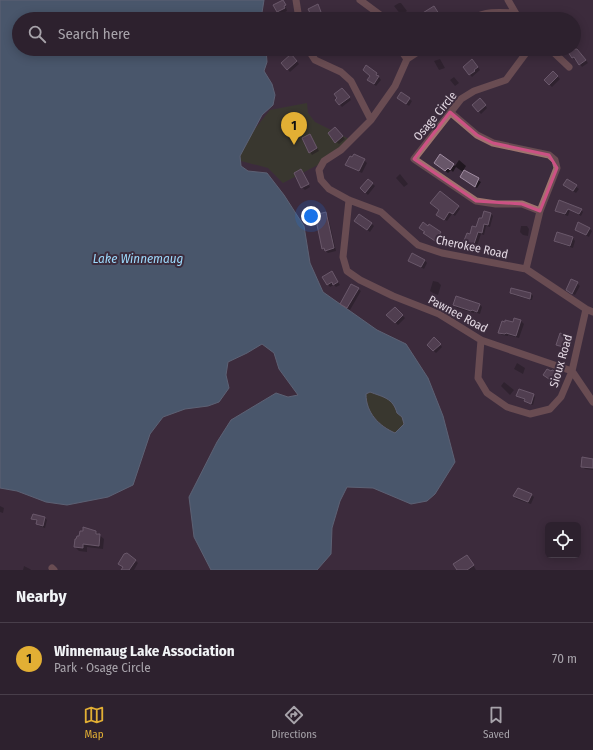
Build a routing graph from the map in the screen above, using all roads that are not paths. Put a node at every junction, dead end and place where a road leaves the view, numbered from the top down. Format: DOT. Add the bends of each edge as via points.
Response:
graph roads {
  1 [pos="296,0"];
  2 [pos="360,0"];
  3 [pos="508,0"];
  4 [pos="298,12"];
  5 [pos="376,12"];
  6 [pos="515,12"];
  7 [pos="312,56"];
  8 [pos="406,56"];
  9 [pos="412,56"];
  10 [pos="524,56"];
  11 [pos="557,56"];
  12 [pos="408,59"];
  13 [pos="569,68"];
  14 [pos="450,112"];
  15 [pos="371,120"];
  16 [pos="349,200"];
  17 [pos="540,211"];
  18 [pos="526,269"];
  19 [pos="589,311"];
  20 [pos="481,340"];
  21 [pos="572,371"];
  22 [pos="593,402"];
  1 -- 4 [label="street"];
  2 -- 5 [label="street"];
  3 -- 6 [label="street"];
  7 -- 15 [label="street" via="315,60 341,72 351,81"];
  8 -- 12 [label="street"];
  9 -- 12 [label="street"];
  10 -- 14 [label="street, Osage Circle" via="506,80 474,91 461,99"];
  11 -- 13 [label="street"];
  12 -- 15 [label="street" via="395,86"];
  14 -- 17 [label="street" via="477,135 493,143 549,155 555,160 557,168"];
  14 -- 17 [label="street, Osage Circle" via="414,158 476,201 522,204"];
  15 -- 16 [label="street" via="341,150 324,162 319,170 321,180 329,190"];
  16 -- 18 [label="street, Cherokee Road" via="381,212 418,245 442,253"];
  16 -- 20 [label="street, Pawnee Road" via="343,257 346,271 393,296 439,314"];
  17 -- 18 [label="street"];
  18 -- 19 [label="street, Cherokee Road"];
  19 -- 21 [label="street, Sioux Road"];
  20 -- 21 [label="street, Pawnee Road"];
  20 -- 21 [label="street, Sioux Road" via="478,378 487,393 507,406 530,414 550,409 561,398"];
  21 -- 22 [label="street"];
}
